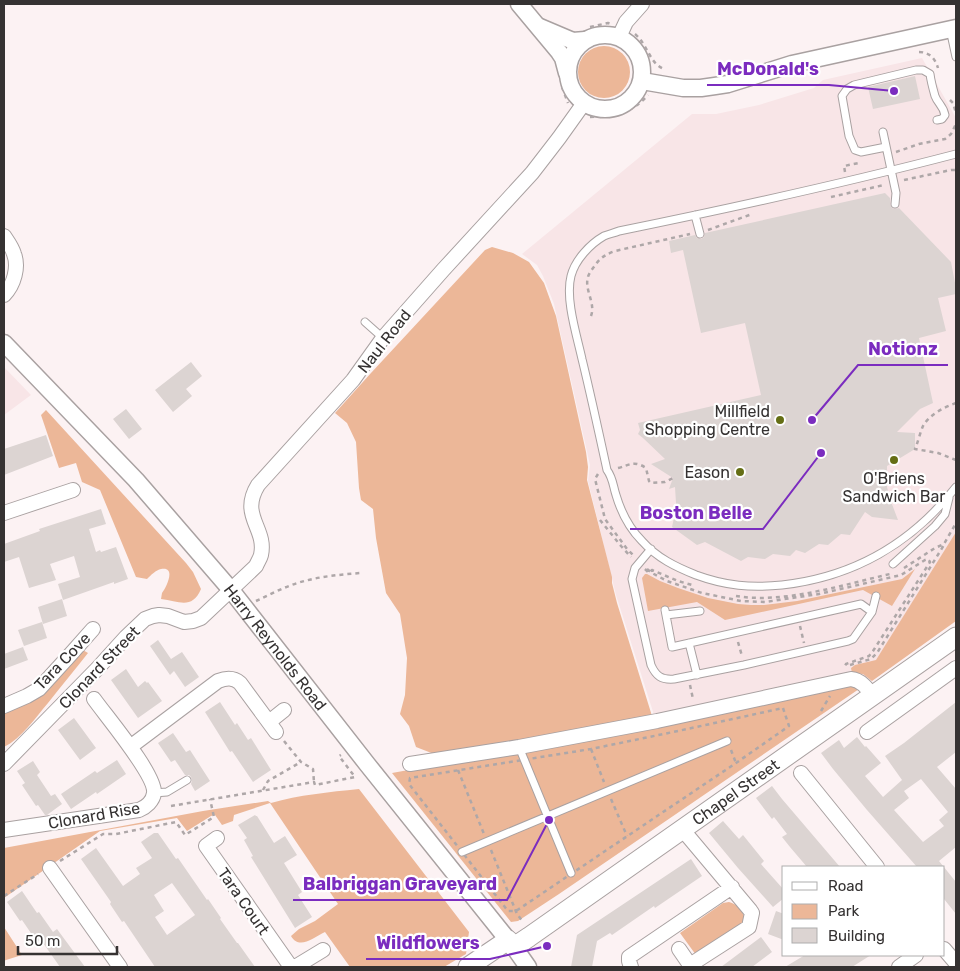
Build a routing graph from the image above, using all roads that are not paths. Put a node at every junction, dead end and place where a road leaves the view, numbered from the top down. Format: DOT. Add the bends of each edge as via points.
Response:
graph roads {
  1 [pos="519,4"];
  2 [pos="642,4"];
  3 [pos="538,26"];
  4 [pos="953,28"];
  5 [pos="621,32"];
  6 [pos="586,34"];
  7 [pos="956,57"];
  8 [pos="564,79"];
  9 [pos="645,88"];
  10 [pos="586,110"];
  11 [pos="937,120"];
  12 [pos="883,132"];
  13 [pos="886,147"];
  14 [pos="956,154"];
  15 [pos="892,171"];
  16 [pos="895,204"];
  17 [pos="695,215"];
  18 [pos="700,233"];
  19 [pos="4,236"];
  20 [pos="4,295"];
  21 [pos="365,322"];
  22 [pos="383,338"];
  23 [pos="4,343"];
  24 [pos="956,487"];
  25 [pos="73,490"];
  26 [pos="950,495"];
  27 [pos="4,513"];
  28 [pos="651,549"];
  29 [pos="893,564"];
  30 [pos="230,590"];
  31 [pos="876,596"];
  32 [pos="700,611"];
  33 [pos="872,612"];
  34 [pos="93,629"];
  35 [pos="956,637"];
  36 [pos="690,643"];
  37 [pos="956,668"];
  38 [pos="697,674"];
  39 [pos="873,696"];
  40 [pos="94,699"];
  41 [pos="4,706"];
  42 [pos="284,710"];
  43 [pos="867,732"];
  44 [pos="727,741"];
  45 [pos="519,746"];
  46 [pos="130,747"];
  47 [pos="4,763"];
  48 [pos="410,764"];
  49 [pos="801,773"];
  50 [pos="187,780"];
  51 [pos="154,793"];
  52 [pos="547,816"];
  53 [pos="682,829"];
  54 [pos="4,830"];
  55 [pos="218,838"];
  56 [pos="462,852"];
  57 [pos="876,866"];
  58 [pos="50,868"];
  59 [pos="571,873"];
  60 [pos="64,888"];
  61 [pos="732,888"];
  62 [pos="53,896"];
  63 [pos="511,944"];
  64 [pos="679,949"];
  65 [pos="323,950"];
  66 [pos="945,950"];
  67 [pos="915,956"];
  68 [pos="956,963"];
  69 [pos="120,967"];
  70 [pos="290,967"];
  71 [pos="295,967"];
  72 [pos="468,967"];
  73 [pos="528,967"];
  74 [pos="630,967"];
  75 [pos="899,967"];
  1 -- 3 [label="street"];
  2 -- 5 [label="street"];
  3 -- 6 [label="street" via="573,41"];
  3 -- 8 [label="street" via="563,58"];
  4 -- 7 [label="lane"];
  4 -- 9 [label="street" via="792,64 728,84 701,88"];
  5 -- 6 [label="street"];
  5 -- 9 [label="street" via="639,55"];
  6 -- 8 [label="street" via="571,55"];
  8 -- 10 [label="street"];
  9 -- 10 [label="street" via="638,90 623,105"];
  10 -- 22 [label="street, Naul Road"];
  11 -- 13 [label="lane" via="945,115 943,107 935,96 930,74 923,70 847,89 842,96 849,136 855,150 861,152"];
  12 -- 13 [label="lane"];
  13 -- 15 [label="lane"];
  14 -- 15 [label="lane"];
  15 -- 16 [label="lane"];
  15 -- 17 [label="lane"];
  17 -- 18 [label="lane"];
  17 -- 28 [label="lane" via="604,236 580,258 570,279 572,313 607,470 625,519"];
  19 -- 20 [label="street" via="15,255 16,268"];
  21 -- 22 [label="lane"];
  22 -- 30 [label="street, Naul Road" via="353,380 258,485 251,505 262,547 261,556 256,566"];
  23 -- 30 [label="street, Harry Reynolds Road" via="136,480"];
  24 -- 26 [label="lane"];
  25 -- 27 [label="street"];
  26 -- 28 [label="lane" via="926,520 884,552 815,580 768,586 731,585 684,570"];
  26 -- 29 [label="lane" via="945,514"];
  28 -- 38 [label="lane" via="635,568 632,579 651,665 654,672 666,679"];
  30 -- 47 [label="street, Clonard Street" via="201,618 193,621 184,622 159,615 145,619"];
  30 -- 63 [label="street, Harry Reynolds Road"];
  31 -- 33 [label="lane"];
  32 -- 36 [label="lane" via="666,613 672,646"];
  33 -- 36 [label="lane" via="861,604"];
  33 -- 38 [label="lane" via="848,642"];
  34 -- 41 [label="street, Tara Cove" via="39,688"];
  35 -- 39 [label="main road, Chapel Street"];
  36 -- 38 [label="lane"];
  37 -- 43 [label="street"];
  39 -- 45 [label="street" via="858,680 851,679 696,713"];
  39 -- 53 [label="main road, Chapel Street"];
  40 -- 46 [label="street, Clonard Rise"];
  42 -- 46 [label="street" via="273,727 240,683 235,679 218,680"];
  44 -- 52 [label="lane"];
  45 -- 48 [label="street"];
  45 -- 52 [label="lane"];
  46 -- 51 [label="street, Clonard Rise" via="152,780"];
  49 -- 57 [label="street"];
  50 -- 51 [label="lane" via="167,792"];
  51 -- 54 [label="street, Clonard Rise" via="148,805 139,810"];
  52 -- 56 [label="lane"];
  52 -- 59 [label="lane"];
  53 -- 61 [label="street"];
  53 -- 63 [label="main road, Chapel Street"];
  55 -- 70 [label="street, Tara Court" via="206,846"];
  58 -- 60 [label="street"];
  60 -- 62 [label="street"];
  60 -- 69 [label="street"];
  61 -- 64 [label="street" via="752,913 749,926 690,965"];
  61 -- 74 [label="street" via="629,957"];
  63 -- 72 [label="main road, Chapel Street"];
  63 -- 73 [label="street, Harry Reynolds Road"];
  65 -- 71 [label="street"];
  66 -- 68 [label="street"];
  67 -- 75 [label="street"];
}
